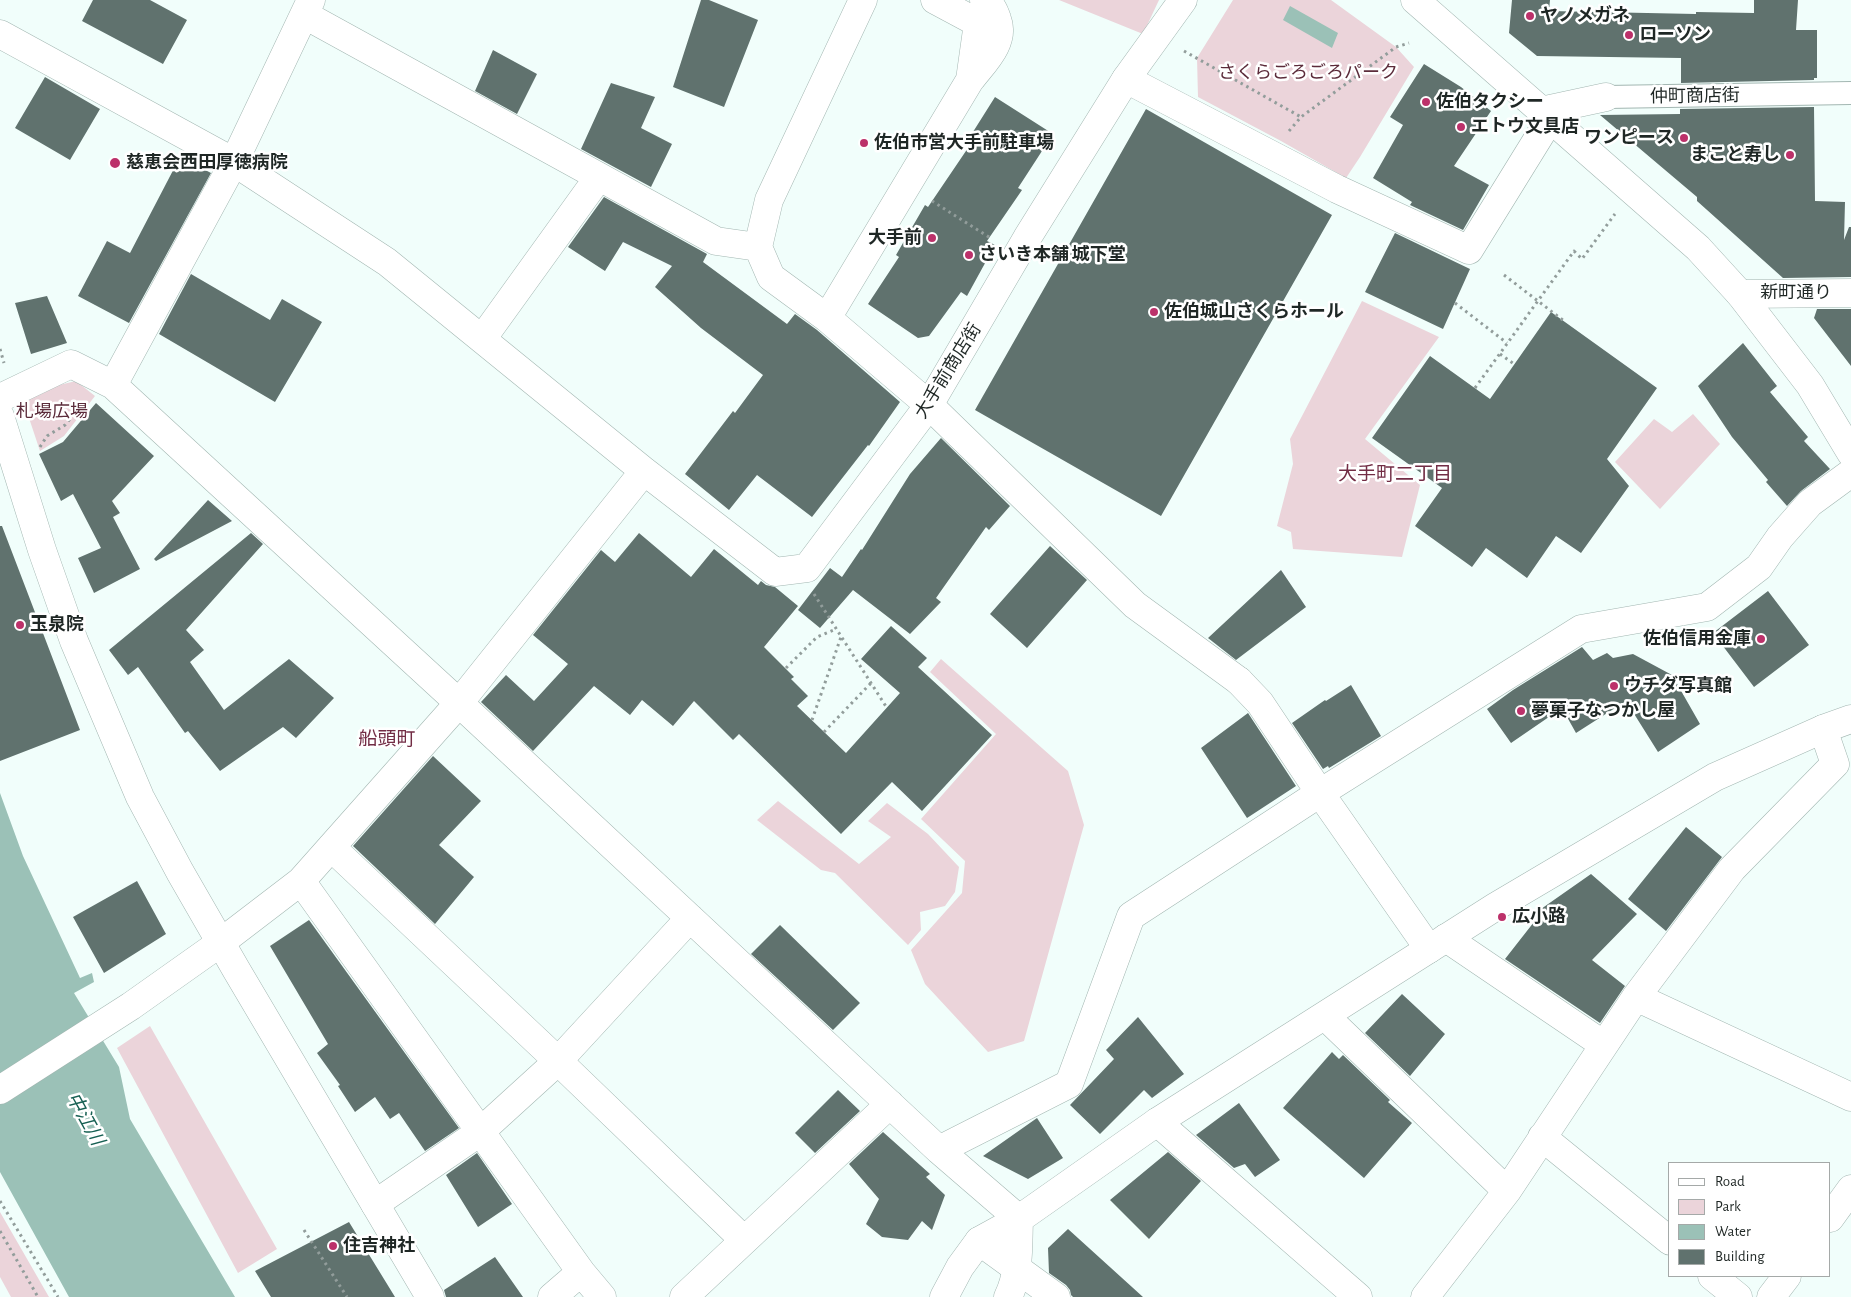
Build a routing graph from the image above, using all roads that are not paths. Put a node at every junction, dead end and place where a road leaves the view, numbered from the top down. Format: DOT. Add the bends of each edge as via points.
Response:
graph roads {
  1 [pos="863,0"];
  2 [pos="935,0"];
  3 [pos="984,0"];
  4 [pos="1184,0"];
  5 [pos="1415,0"];
  6 [pos="308,8"];
  7 [pos="0,34"];
  8 [pos="1126,79"];
  9 [pos="970,80"];
  10 [pos="1851,93"];
  11 [pos="1606,97"];
  12 [pos="1545,115"];
  13 [pos="234,162"];
  14 [pos="598,178"];
  15 [pos="758,247"];
  16 [pos="1851,293"];
  17 [pos="1740,294"];
  18 [pos="827,318"];
  19 [pos="482,339"];
  20 [pos="101,390"];
  21 [pos="0,398"];
  22 [pos="929,405"];
  23 [pos="0,416"];
  24 [pos="1851,453"];
  25 [pos="644,471"];
  26 [pos="1851,473"];
  27 [pos="459,703"];
  28 [pos="1851,719"];
  29 [pos="1823,728"];
  30 [pos="1320,793"];
  31 [pos="331,847"];
  32 [pos="301,881"];
  33 [pos="690,918"];
  34 [pos="220,943"];
  35 [pos="1438,944"];
  36 [pos="1636,997"];
  37 [pos="1325,1016"];
  38 [pos="1604,1045"];
  39 [pos="558,1061"];
  40 [pos="0,1090"];
  41 [pos="1851,1097"];
  42 [pos="890,1104"];
  43 [pos="1158,1122"];
  44 [pos="480,1132"];
  45 [pos="1542,1137"];
  46 [pos="939,1150"];
  47 [pos="1851,1189"];
  48 [pos="1507,1191"];
  49 [pos="374,1204"];
  50 [pos="1831,1217"];
  51 [pos="1020,1219"];
  52 [pos="1668,1239"];
  53 [pos="744,1240"];
  54 [pos="979,1241"];
  55 [pos="1016,1268"];
  56 [pos="581,1272"];
  57 [pos="1713,1277"];
  58 [pos="1786,1277"];
  59 [pos="430,1297"];
  60 [pos="552,1297"];
  61 [pos="602,1297"];
  62 [pos="684,1297"];
  63 [pos="944,1297"];
  64 [pos="1008,1297"];
  65 [pos="1056,1297"];
  66 [pos="1358,1297"];
  67 [pos="1426,1297"];
  68 [pos="1738,1297"];
  69 [pos="1771,1297"];
  1 -- 15 [label="street" via="769,200"];
  2 -- 9 [label="street" via="978,23"];
  3 -- 9 [label="street" via="993,6 1001,28 995,48"];
  4 -- 8 [label="street, 大手前商店街"];
  5 -- 12 [label="street"];
  6 -- 13 [label="street"];
  6 -- 14 [label="street"];
  7 -- 13 [label="street, 大手前商店街"];
  8 -- 12 [label="street" via="1337,189 1469,250"];
  8 -- 22 [label="street, 大手前商店街"];
  9 -- 18 [label="street"];
  10 -- 11 [label="street, 仲町商店街"];
  11 -- 12 [label="street, 仲町商店街"];
  12 -- 17 [label="street" via="1698,248"];
  13 -- 19 [label="street, 大手前商店街" via="387,262"];
  13 -- 20 [label="street"];
  14 -- 15 [label="street" via="716,241"];
  14 -- 19 [label="street"];
  15 -- 18 [label="street" via="771,277"];
  16 -- 17 [label="street, 新町通り"];
  17 -- 24 [label="street" via="1810,385"];
  18 -- 22 [label="street"];
  19 -- 25 [label="street, 大手前商店街"];
  20 -- 21 [label="street" via="71,364"];
  20 -- 27 [label="street"];
  22 -- 25 [label="street, 大手前商店街" via="807,568 775,572"];
  22 -- 30 [label="street" via="1134,605 1238,681 1260,703"];
  23 -- 34 [label="street" via="74,641 140,797"];
  25 -- 27 [label="street"];
  26 -- 30 [label="street" via="1810,503 1759,567 1707,607 1581,629"];
  27 -- 31 [label="street"];
  27 -- 33 [label="street"];
  28 -- 29 [label="street"];
  29 -- 35 [label="street" via="1715,777"];
  29 -- 36 [label="street" via="1835,764 1732,869"];
  30 -- 35 [label="street"];
  30 -- 46 [label="street" via="1131,916 1069,1084"];
  31 -- 32 [label="street"];
  31 -- 39 [label="street"];
  32 -- 34 [label="street"];
  32 -- 44 [label="street"];
  33 -- 39 [label="street"];
  33 -- 42 [label="street"];
  34 -- 40 [label="street" via="131,1006"];
  34 -- 49 [label="street"];
  35 -- 37 [label="street"];
  35 -- 38 [label="street"];
  36 -- 38 [label="street"];
  36 -- 41 [label="street"];
  37 -- 43 [label="street"];
  37 -- 48 [label="street"];
  38 -- 45 [label="street"];
  39 -- 44 [label="street"];
  39 -- 53 [label="street"];
  42 -- 46 [label="street"];
  42 -- 53 [label="street"];
  43 -- 51 [label="street"];
  43 -- 66 [label="street"];
  44 -- 49 [label="street"];
  44 -- 56 [label="street"];
  45 -- 48 [label="street"];
  45 -- 52 [label="street"];
  46 -- 51 [label="street"];
  47 -- 50 [label="street"];
  48 -- 67 [label="street"];
  49 -- 59 [label="street"];
  51 -- 54 [label="street"];
  51 -- 55 [label="street"];
  53 -- 62 [label="street"];
  54 -- 55 [label="street"];
  54 -- 63 [label="street" via="960,1266"];
  55 -- 64 [label="street"];
  55 -- 65 [label="street"];
  56 -- 60 [label="street"];
  56 -- 61 [label="street"];
  57 -- 68 [label="street"];
  58 -- 69 [label="street"];
}
